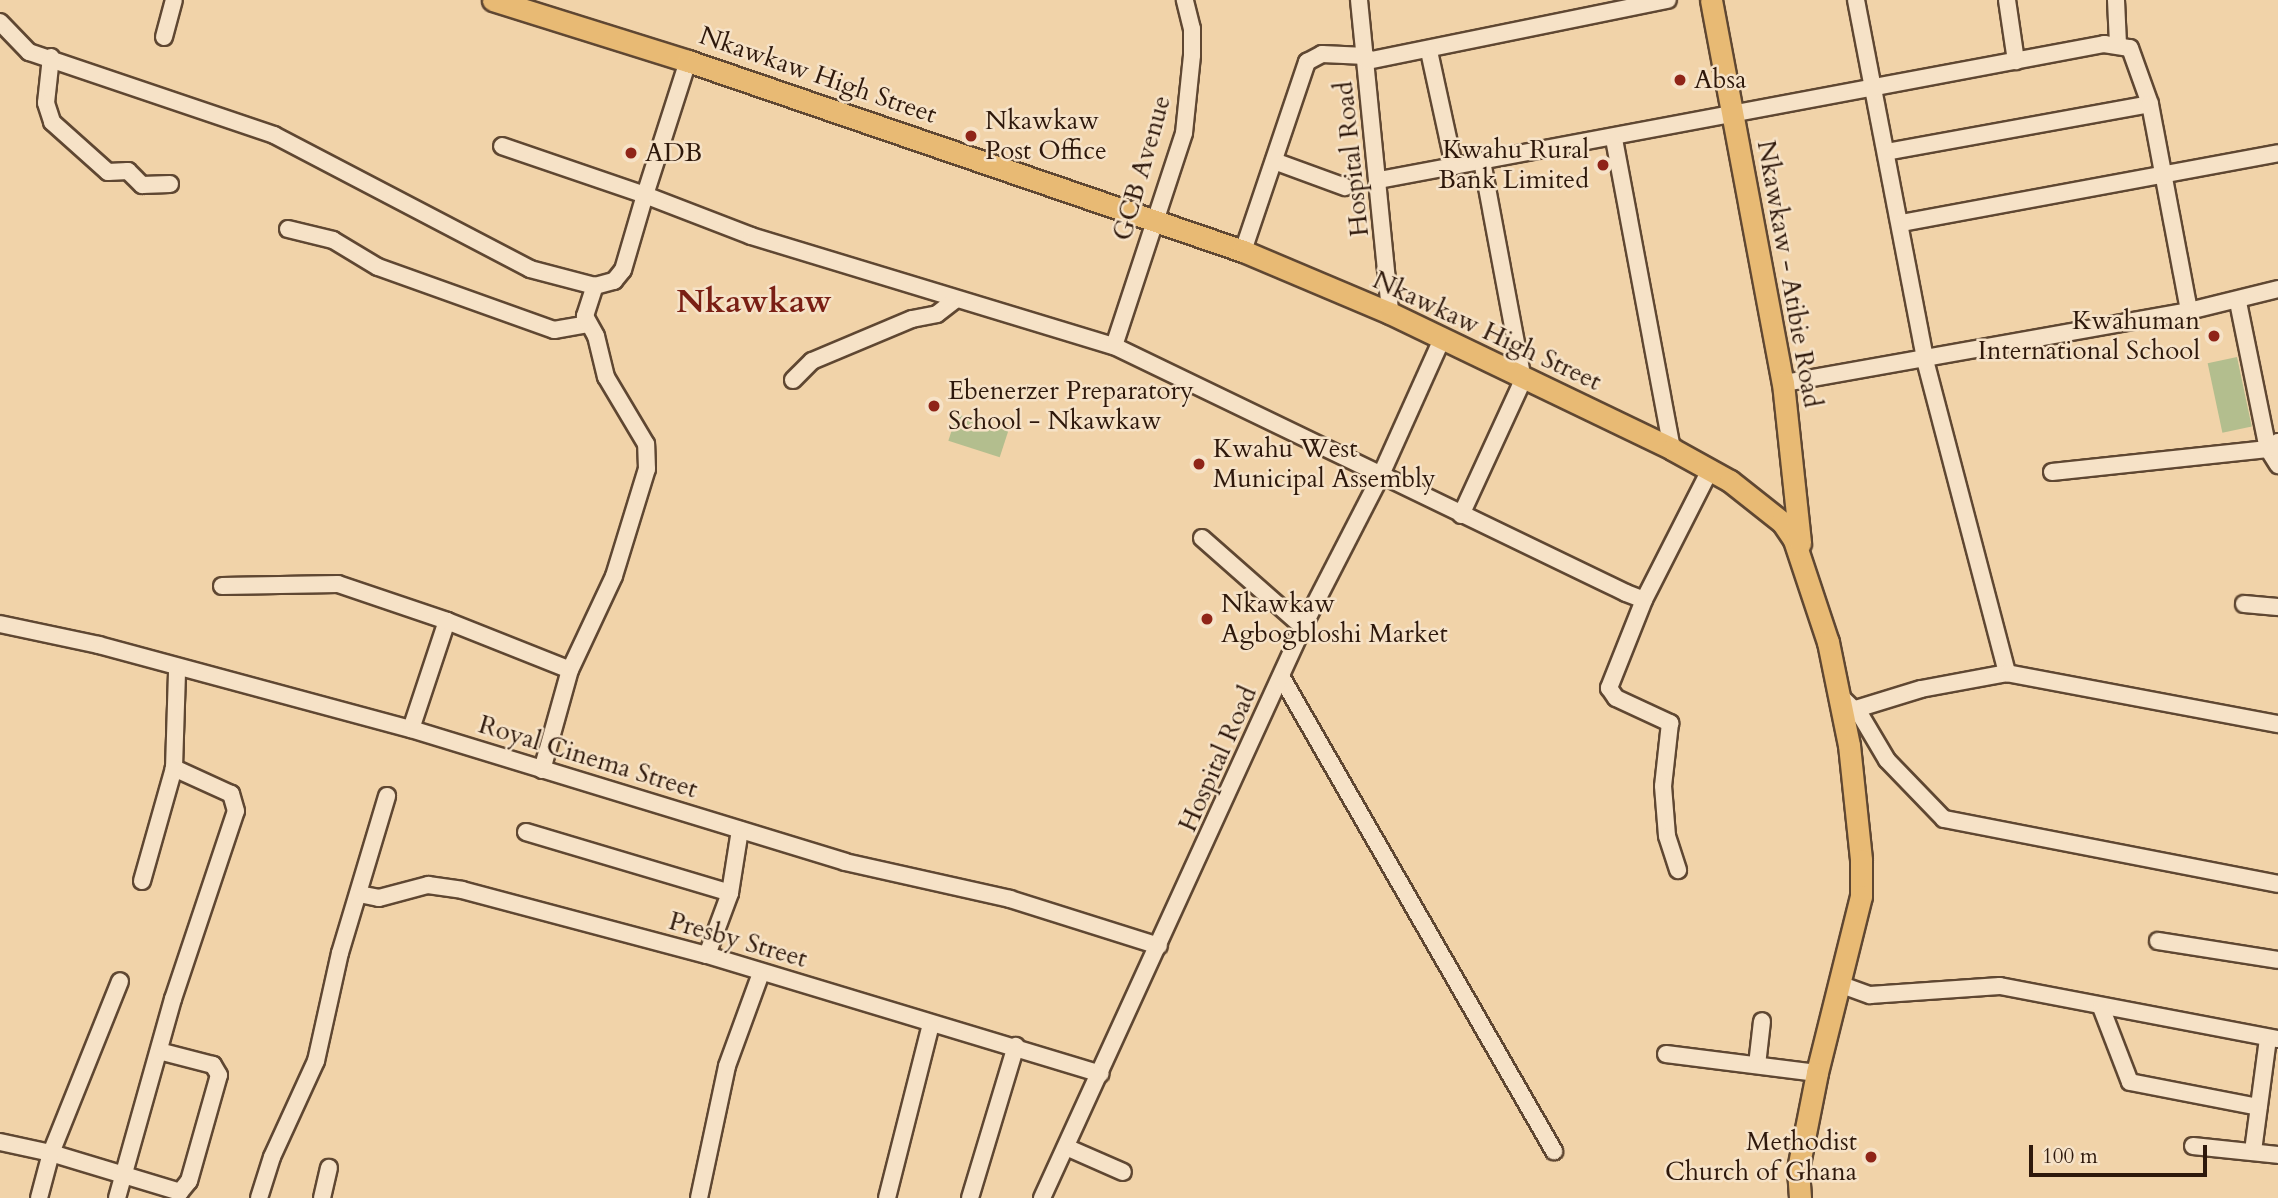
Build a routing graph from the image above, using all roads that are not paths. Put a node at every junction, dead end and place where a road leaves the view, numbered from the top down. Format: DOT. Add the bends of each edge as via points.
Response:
graph roads {
  1 [pos="174,0"];
  2 [pos="493,0"];
  3 [pos="1185,0"];
  4 [pos="1359,0"];
  5 [pos="1668,0"];
  6 [pos="1712,0"];
  7 [pos="1856,0"];
  8 [pos="2007,0"];
  9 [pos="2116,0"];
  10 [pos="0,22"];
  11 [pos="164,37"];
  12 [pos="2118,44"];
  13 [pos="1429,51"];
  14 [pos="51,57"];
  15 [pos="1366,58"];
  16 [pos="688,61"];
  17 [pos="2016,61"];
  18 [pos="1870,88"];
  19 [pos="2150,104"];
  20 [pos="1731,112"];
  21 [pos="1614,139"];
  22 [pos="502,146"];
  23 [pos="1886,152"];
  24 [pos="2278,153"];
  25 [pos="1274,161"];
  26 [pos="1482,161"];
  27 [pos="1454,166"];
  28 [pos="2165,176"];
  29 [pos="1379,180"];
  30 [pos="170,184"];
  31 [pos="1345,187"];
  32 [pos="645,195"];
  33 [pos="1154,218"];
  34 [pos="1902,223"];
  35 [pos="288,229"];
  36 [pos="1243,251"];
  37 [pos="595,286"];
  38 [pos="2278,289"];
  39 [pos="955,300"];
  40 [pos="2238,302"];
  41 [pos="2189,311"];
  42 [pos="1390,313"];
  43 [pos="587,324"];
  44 [pos="1441,341"];
  45 [pos="1114,346"];
  46 [pos="1925,360"];
  47 [pos="793,380"];
  48 [pos="1523,380"];
  49 [pos="1783,383"];
  50 [pos="2273,445"];
  51 [pos="1672,449"];
  52 [pos="2278,465"];
  53 [pos="1710,470"];
  54 [pos="2052,472"];
  55 [pos="1380,477"];
  56 [pos="1461,515"];
  57 [pos="1202,538"];
  58 [pos="1801,559"];
  59 [pos="222,586"];
  60 [pos="1644,600"];
  61 [pos="2244,604"];
  62 [pos="2278,607"];
  63 [pos="447,621"];
  64 [pos="0,624"];
  65 [pos="1303,627"];
  66 [pos="177,670"];
  67 [pos="570,670"];
  68 [pos="2007,673"];
  69 [pos="1282,678"];
  70 [pos="1848,702"];
  71 [pos="2278,724"];
  72 [pos="411,729"];
  73 [pos="174,768"];
  74 [pos="542,770"];
  75 [pos="387,796"];
  76 [pos="740,830"];
  77 [pos="526,832"];
  78 [pos="1678,870"];
  79 [pos="142,881"];
  80 [pos="2278,884"];
  81 [pos="730,893"];
  82 [pos="359,894"];
  83 [pos="2158,941"];
  84 [pos="1160,946"];
  85 [pos="706,955"];
  86 [pos="2278,960"];
  87 [pos="761,972"];
  88 [pos="120,981"];
  89 [pos="1839,984"];
  90 [pos="2101,1007"];
  91 [pos="1762,1021"];
  92 [pos="931,1024"];
  93 [pos="2273,1038"];
  94 [pos="1016,1046"];
  95 [pos="159,1051"];
  96 [pos="1666,1054"];
  97 [pos="1757,1065"];
  98 [pos="1817,1073"];
  99 [pos="1100,1074"];
  100 [pos="2259,1107"];
  101 [pos="0,1142"];
  102 [pos="2193,1146"];
  103 [pos="1066,1147"];
  104 [pos="1554,1151"];
  105 [pos="2253,1151"];
  106 [pos="51,1153"];
  107 [pos="2278,1155"];
  108 [pos="329,1168"];
  109 [pos="1122,1172"];
  110 [pos="123,1177"];
  111 [pos="178,1195"];
  112 [pos="39,1198"];
  113 [pos="117,1198"];
  114 [pos="259,1198"];
  115 [pos="322,1198"];
  116 [pos="699,1198"];
  117 [pos="887,1198"];
  118 [pos="970,1198"];
  119 [pos="1042,1198"];
  120 [pos="1800,1198"];
  1 -- 11 [label="street"];
  2 -- 16 [label="main road, Nkawkaw High Street"];
  3 -- 33 [label="street, GCB Avenue" via="1192,30 1188,108"];
  4 -- 15 [label="street, Hospital Road"];
  5 -- 13 [label="street"];
  6 -- 20 [label="main road, Nkawkaw - Atibie Road"];
  7 -- 18 [label="street"];
  8 -- 17 [label="street"];
  9 -- 12 [label="street"];
  10 -- 14 [label="street" via="29,52"];
  12 -- 17 [label="street"];
  12 -- 19 [label="street" via="2130,48"];
  13 -- 15 [label="street"];
  13 -- 27 [label="street"];
  14 -- 30 [label="street" via="46,103 52,122 108,172 128,171 142,185"];
  14 -- 37 [label="street" via="274,135 530,269"];
  15 -- 25 [label="street" via="1311,57"];
  15 -- 29 [label="street, Hospital Road"];
  16 -- 32 [label="street"];
  16 -- 33 [label="main road, Nkawkaw High Street"];
  17 -- 18 [label="street"];
  18 -- 20 [label="street"];
  18 -- 23 [label="street"];
  19 -- 23 [label="street"];
  19 -- 28 [label="street"];
  20 -- 21 [label="street"];
  20 -- 49 [label="main road, Nkawkaw - Atibie Road"];
  21 -- 26 [label="street"];
  21 -- 51 [label="street"];
  22 -- 32 [label="street"];
  23 -- 34 [label="street"];
  24 -- 28 [label="street"];
  25 -- 31 [label="street"];
  25 -- 36 [label="street"];
  26 -- 27 [label="street"];
  26 -- 48 [label="street"];
  27 -- 29 [label="street"];
  28 -- 34 [label="street"];
  28 -- 41 [label="street"];
  29 -- 42 [label="street, Hospital Road"];
  32 -- 37 [label="street" via="623,270 606,285"];
  32 -- 39 [label="street" via="751,236"];
  33 -- 36 [label="main road, Nkawkaw High Street"];
  33 -- 45 [label="street, GCB Avenue"];
  34 -- 46 [label="street"];
  35 -- 43 [label="street" via="333,240 378,267 554,330"];
  36 -- 42 [label="main road, Nkawkaw High Street"];
  37 -- 43 [label="street" via="585,316"];
  38 -- 40 [label="street"];
  39 -- 45 [label="street"];
  39 -- 47 [label="street" via="937,314 912,319 812,361"];
  40 -- 41 [label="street"];
  40 -- 50 [label="street"];
  41 -- 46 [label="street"];
  42 -- 44 [label="main road, Nkawkaw High Street"];
  43 -- 67 [label="street" via="596,336 606,377 646,444 647,469 614,576"];
  44 -- 48 [label="main road, Nkawkaw High Street"];
  44 -- 55 [label="street, Hospital Road"];
  45 -- 55 [label="street"];
  46 -- 49 [label="street"];
  46 -- 68 [label="street"];
  48 -- 51 [label="main road, Nkawkaw High Street"];
  48 -- 56 [label="street"];
  49 -- 58 [label="main road, Nkawkaw - Atibie Road"];
  50 -- 52 [label="street"];
  50 -- 54 [label="street"];
  51 -- 53 [label="main road, Nkawkaw High Street"];
  53 -- 58 [label="main road, Nkawkaw High Street" via="1782,522"];
  53 -- 60 [label="street"];
  55 -- 56 [label="street"];
  55 -- 65 [label="street, Hospital Road"];
  56 -- 60 [label="street"];
  57 -- 65 [label="street"];
  58 -- 70 [label="main road, Nkawkaw High Street"];
  59 -- 63 [label="street" via="338,584"];
  60 -- 78 [label="street" via="1609,688 1616,698 1670,723 1663,786 1667,836"];
  61 -- 62 [label="street"];
  63 -- 67 [label="street"];
  63 -- 72 [label="street"];
  64 -- 66 [label="street, Royal Cinema Street" via="99,645"];
  65 -- 69 [label="street, Hospital Road"];
  66 -- 72 [label="street, Royal Cinema Street"];
  66 -- 73 [label="street"];
  67 -- 74 [label="street"];
  68 -- 70 [label="street"];
  68 -- 71 [label="street"];
  69 -- 84 [label="street, Hospital Road"];
  69 -- 104 [label="street"];
  70 -- 80 [label="street" via="1886,760 1944,819 2165,866"];
  70 -- 89 [label="main road, Nkawkaw High Street" via="1861,884"];
  72 -- 74 [label="street, Royal Cinema Street"];
  73 -- 79 [label="street"];
  73 -- 95 [label="street" via="231,794 236,811"];
  74 -- 76 [label="street, Royal Cinema Street"];
  75 -- 82 [label="street"];
  76 -- 81 [label="street"];
  76 -- 84 [label="street, Royal Cinema Street" via="845,862 1010,899"];
  77 -- 81 [label="street"];
  81 -- 85 [label="street"];
  82 -- 85 [label="street, Presby Street" via="379,898 428,885 462,890"];
  82 -- 114 [label="street" via="340,953 316,1061 272,1157"];
  83 -- 86 [label="street"];
  84 -- 99 [label="street, Hospital Road"];
  85 -- 87 [label="street, Presby Street"];
  87 -- 92 [label="street, Presby Street"];
  87 -- 116 [label="street" via="727,1066"];
  88 -- 106 [label="street"];
  89 -- 90 [label="street" via="1870,995 2000,986"];
  89 -- 98 [label="main road, Nkawkaw High Street"];
  90 -- 93 [label="street"];
  90 -- 100 [label="street" via="2130,1082"];
  91 -- 97 [label="street"];
  92 -- 94 [label="street, Presby Street"];
  92 -- 117 [label="street"];
  93 -- 100 [label="street"];
  94 -- 99 [label="street, Presby Street"];
  94 -- 118 [label="street"];
  95 -- 110 [label="street"];
  95 -- 111 [label="street" via="213,1065 219,1075 189,1181"];
  96 -- 97 [label="street"];
  97 -- 98 [label="street"];
  98 -- 120 [label="main road, Nkawkaw High Street" via="1798,1169"];
  99 -- 103 [label="street, Hospital Road"];
  100 -- 105 [label="street"];
  101 -- 106 [label="street"];
  102 -- 105 [label="street"];
  103 -- 109 [label="street"];
  103 -- 119 [label="street, Hospital Road"];
  105 -- 107 [label="street"];
  106 -- 110 [label="street"];
  106 -- 112 [label="street"];
  108 -- 115 [label="street"];
  110 -- 111 [label="street"];
  110 -- 113 [label="street"];
}
